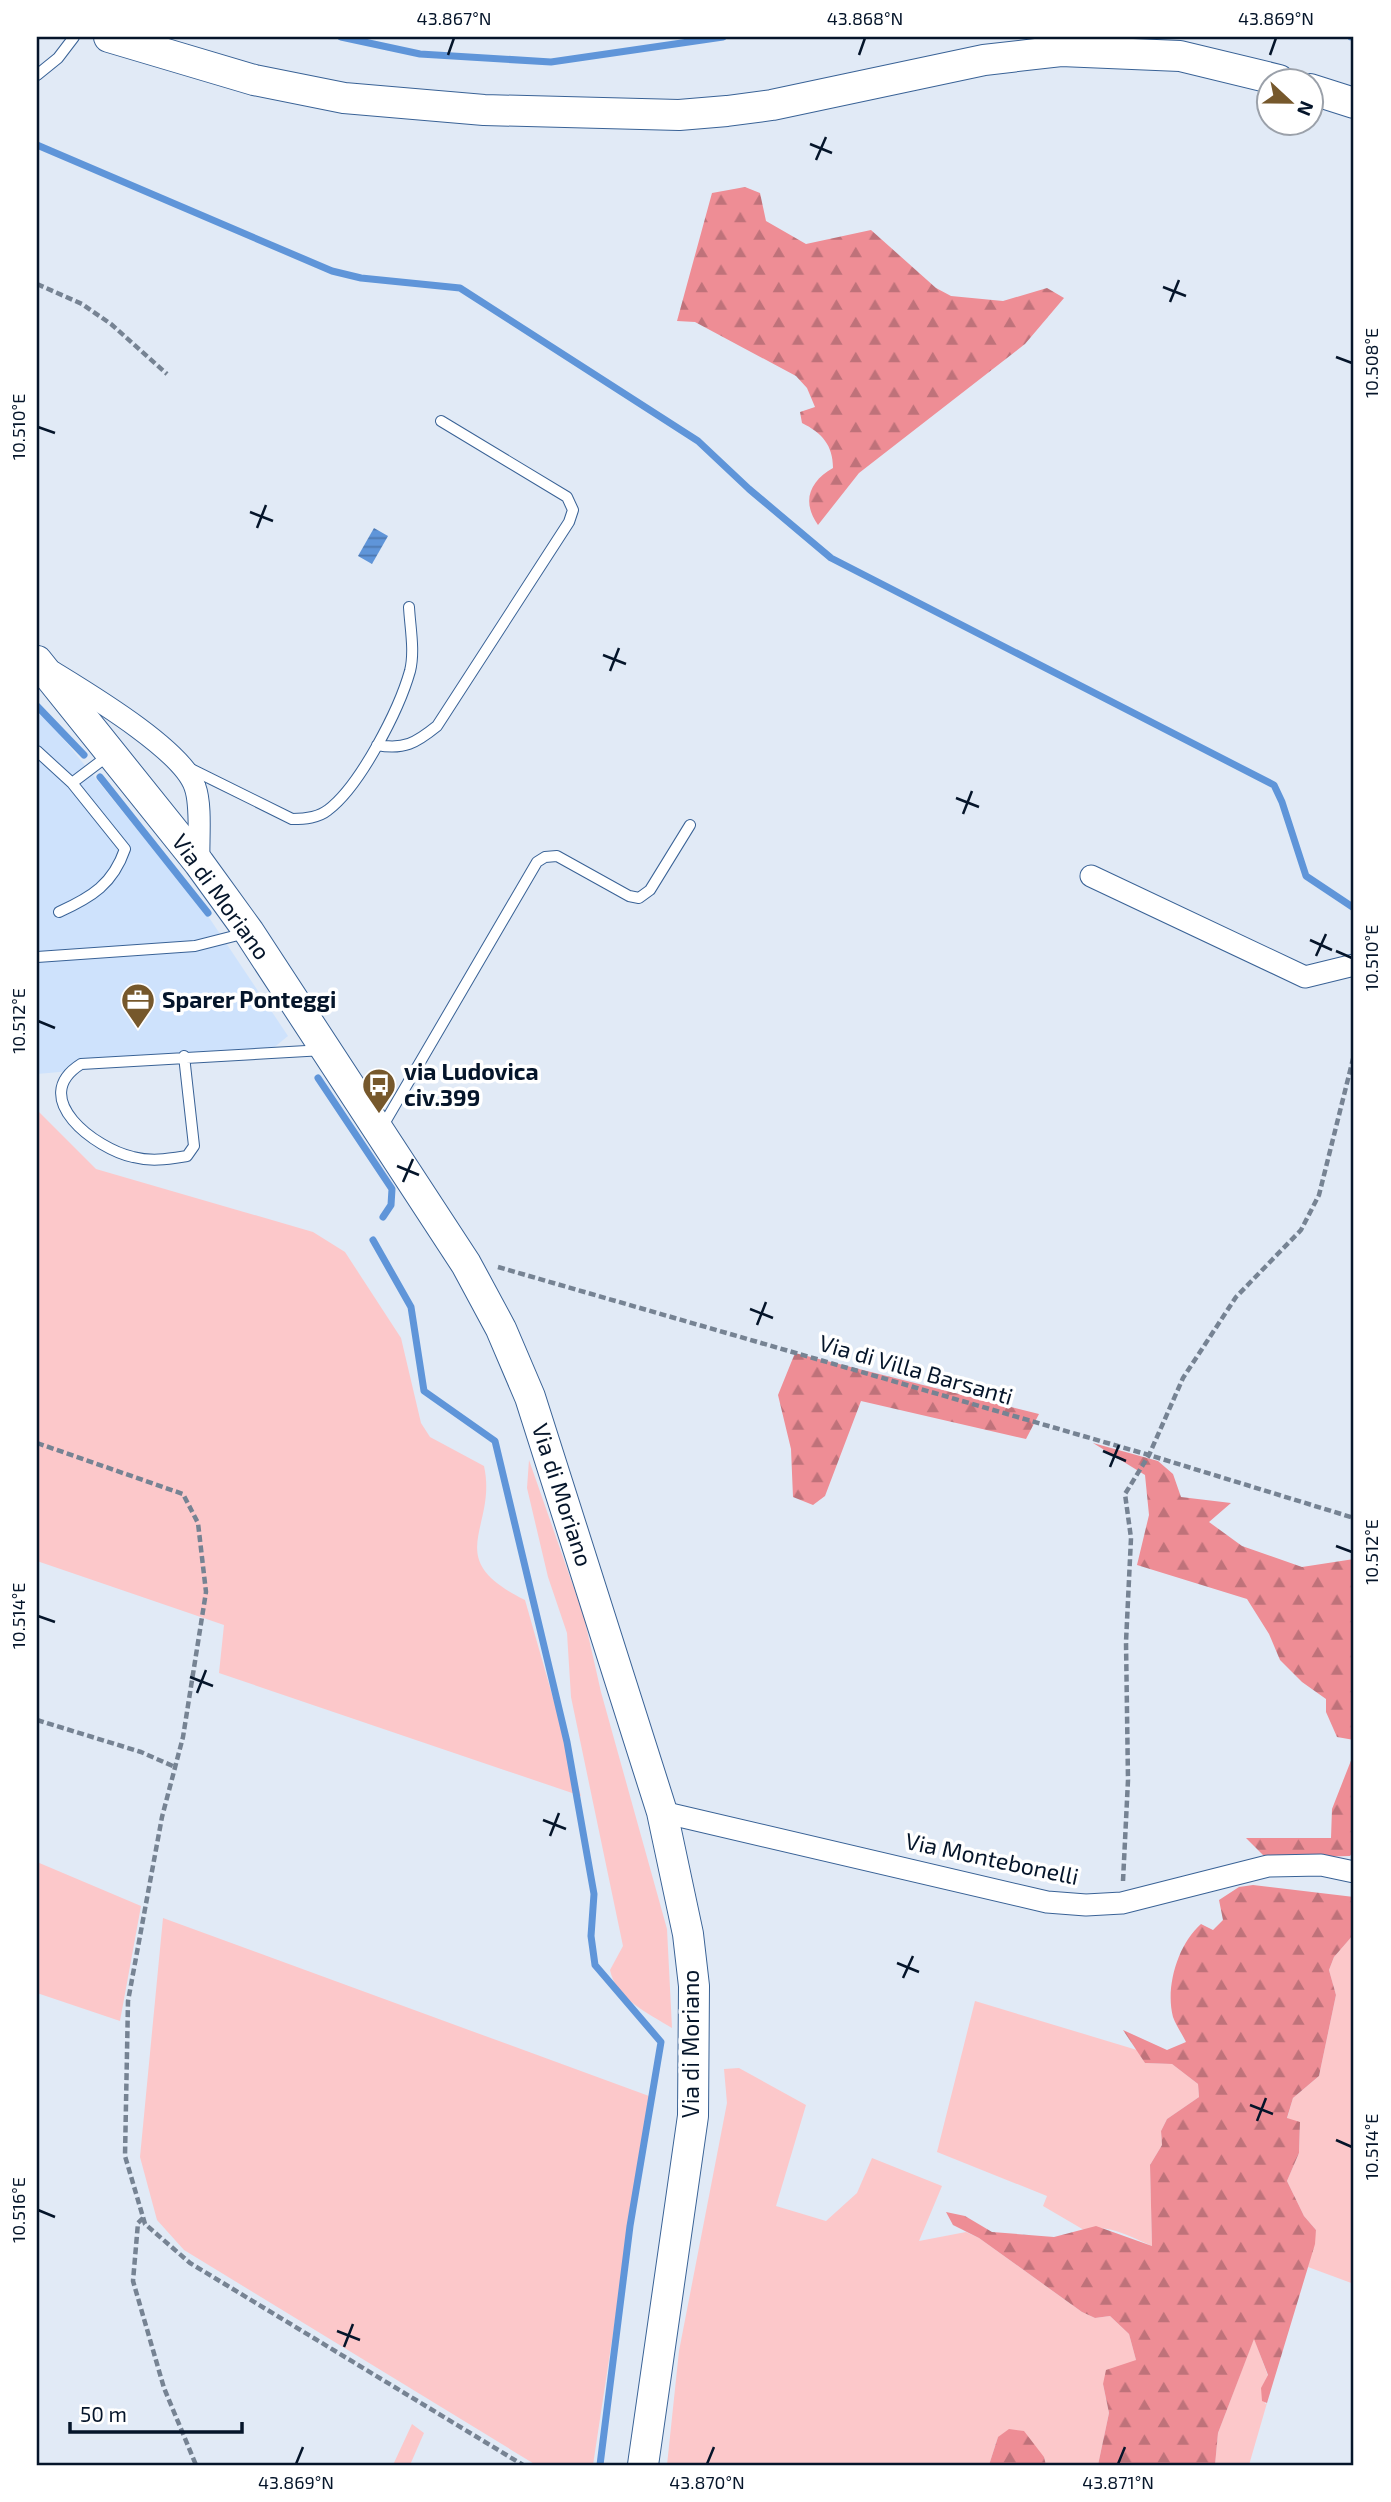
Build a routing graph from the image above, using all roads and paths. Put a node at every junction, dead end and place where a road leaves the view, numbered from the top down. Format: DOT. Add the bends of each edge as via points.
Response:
graph roads {
  1 [pos="74,37"];
  2 [pos="109,37"];
  3 [pos="1254,74"];
  4 [pos="37,75"];
  5 [pos="1324,93"];
  6 [pos="1354,103"];
  7 [pos="37,284"];
  8 [pos="167,374"];
  9 [pos="441,421"];
  10 [pos="409,607"];
  11 [pos="37,662"];
  12 [pos="377,745"];
  13 [pos="37,751"];
  14 [pos="112,753"];
  15 [pos="176,762"];
  16 [pos="72,783"];
  17 [pos="690,825"];
  18 [pos="199,863"];
  19 [pos="1091,876"];
  20 [pos="59,912"];
  21 [pos="249,932"];
  22 [pos="37,957"];
  23 [pos="1354,965"];
  24 [pos="326,1050"];
  25 [pos="1354,1055"];
  26 [pos="184,1056"];
  27 [pos="380,1132"];
  28 [pos="466,1264"];
  29 [pos="37,1443"];
  30 [pos="1149,1455"];
  31 [pos="1354,1518"];
  32 [pos="37,1720"];
  33 [pos="175,1767"];
  34 [pos="662,1812"];
  35 [pos="1354,1872"];
  36 [pos="1122,1903"];
  37 [pos="143,2218"];
  38 [pos="196,2465"];
  39 [pos="523,2465"];
  40 [pos="643,2465"];
  1 -- 4 [label="lane"];
  2 -- 3 [label="main road" via="254,80 344,98 484,110 727,111 985,60 1061,51 1180,56"];
  5 -- 6 [label="main road"];
  7 -- 8 [label="path" via="82,304 111,324"];
  9 -- 12 [label="lane" via="567,497 573,510 437,726 417,743 398,749"];
  10 -- 12 [label="lane" via="410,671"];
  11 -- 14 [label="main road, Via di Moriano"];
  11 -- 15 [label="street" via="113,709"];
  12 -- 15 [label="lane" via="328,811 311,818 292,819"];
  13 -- 16 [label="lane"];
  14 -- 16 [label="lane"];
  14 -- 18 [label="main road, Via di Moriano"];
  15 -- 18 [label="street" via="195,786"];
  16 -- 20 [label="lane" via="125,849 117,873 81,902"];
  17 -- 27 [label="lane" via="650,890 639,898 629,897 557,856 537,862"];
  18 -- 21 [label="main road, Via di Moriano"];
  19 -- 23 [label="street" via="1305,977"];
  21 -- 22 [label="lane" via="195,946"];
  21 -- 24 [label="main road, Via di Moriano"];
  24 -- 26 [label="lane"];
  24 -- 27 [label="main road, Via di Moriano"];
  25 -- 30 [label="path" via="1319,1195 1301,1230 1236,1297 1183,1378"];
  26 -- 26 [label="lane" via="81,1064 68,1072 60,1087 66,1115 103,1145 132,1157 160,1161 187,1156 194,1146"];
  27 -- 28 [label="main road, Via di Moriano"];
  28 -- 30 [label="path, Via di Villa Barsanti" via="481,1262"];
  28 -- 34 [label="main road, Via di Moriano" via="530,1397"];
  29 -- 33 [label="path" via="183,1494 198,1523 206,1592"];
  30 -- 31 [label="path, Via di Villa Barsanti"];
  30 -- 36 [label="path" via="1125,1494 1131,1538"];
  32 -- 33 [label="path"];
  33 -- 37 [label="path" via="128,2001 125,2157"];
  34 -- 36 [label="street, Via Montebonelli" via="1047,1902"];
  34 -- 40 [label="main road, Via di Moriano" via="688,1934 695,2059 687,2169"];
  35 -- 36 [label="street, Via Montebonelli" via="1321,1865 1268,1866"];
  37 -- 38 [label="path" via="138,2223 133,2281 164,2388"];
  37 -- 39 [label="path" via="190,2263"];
}
